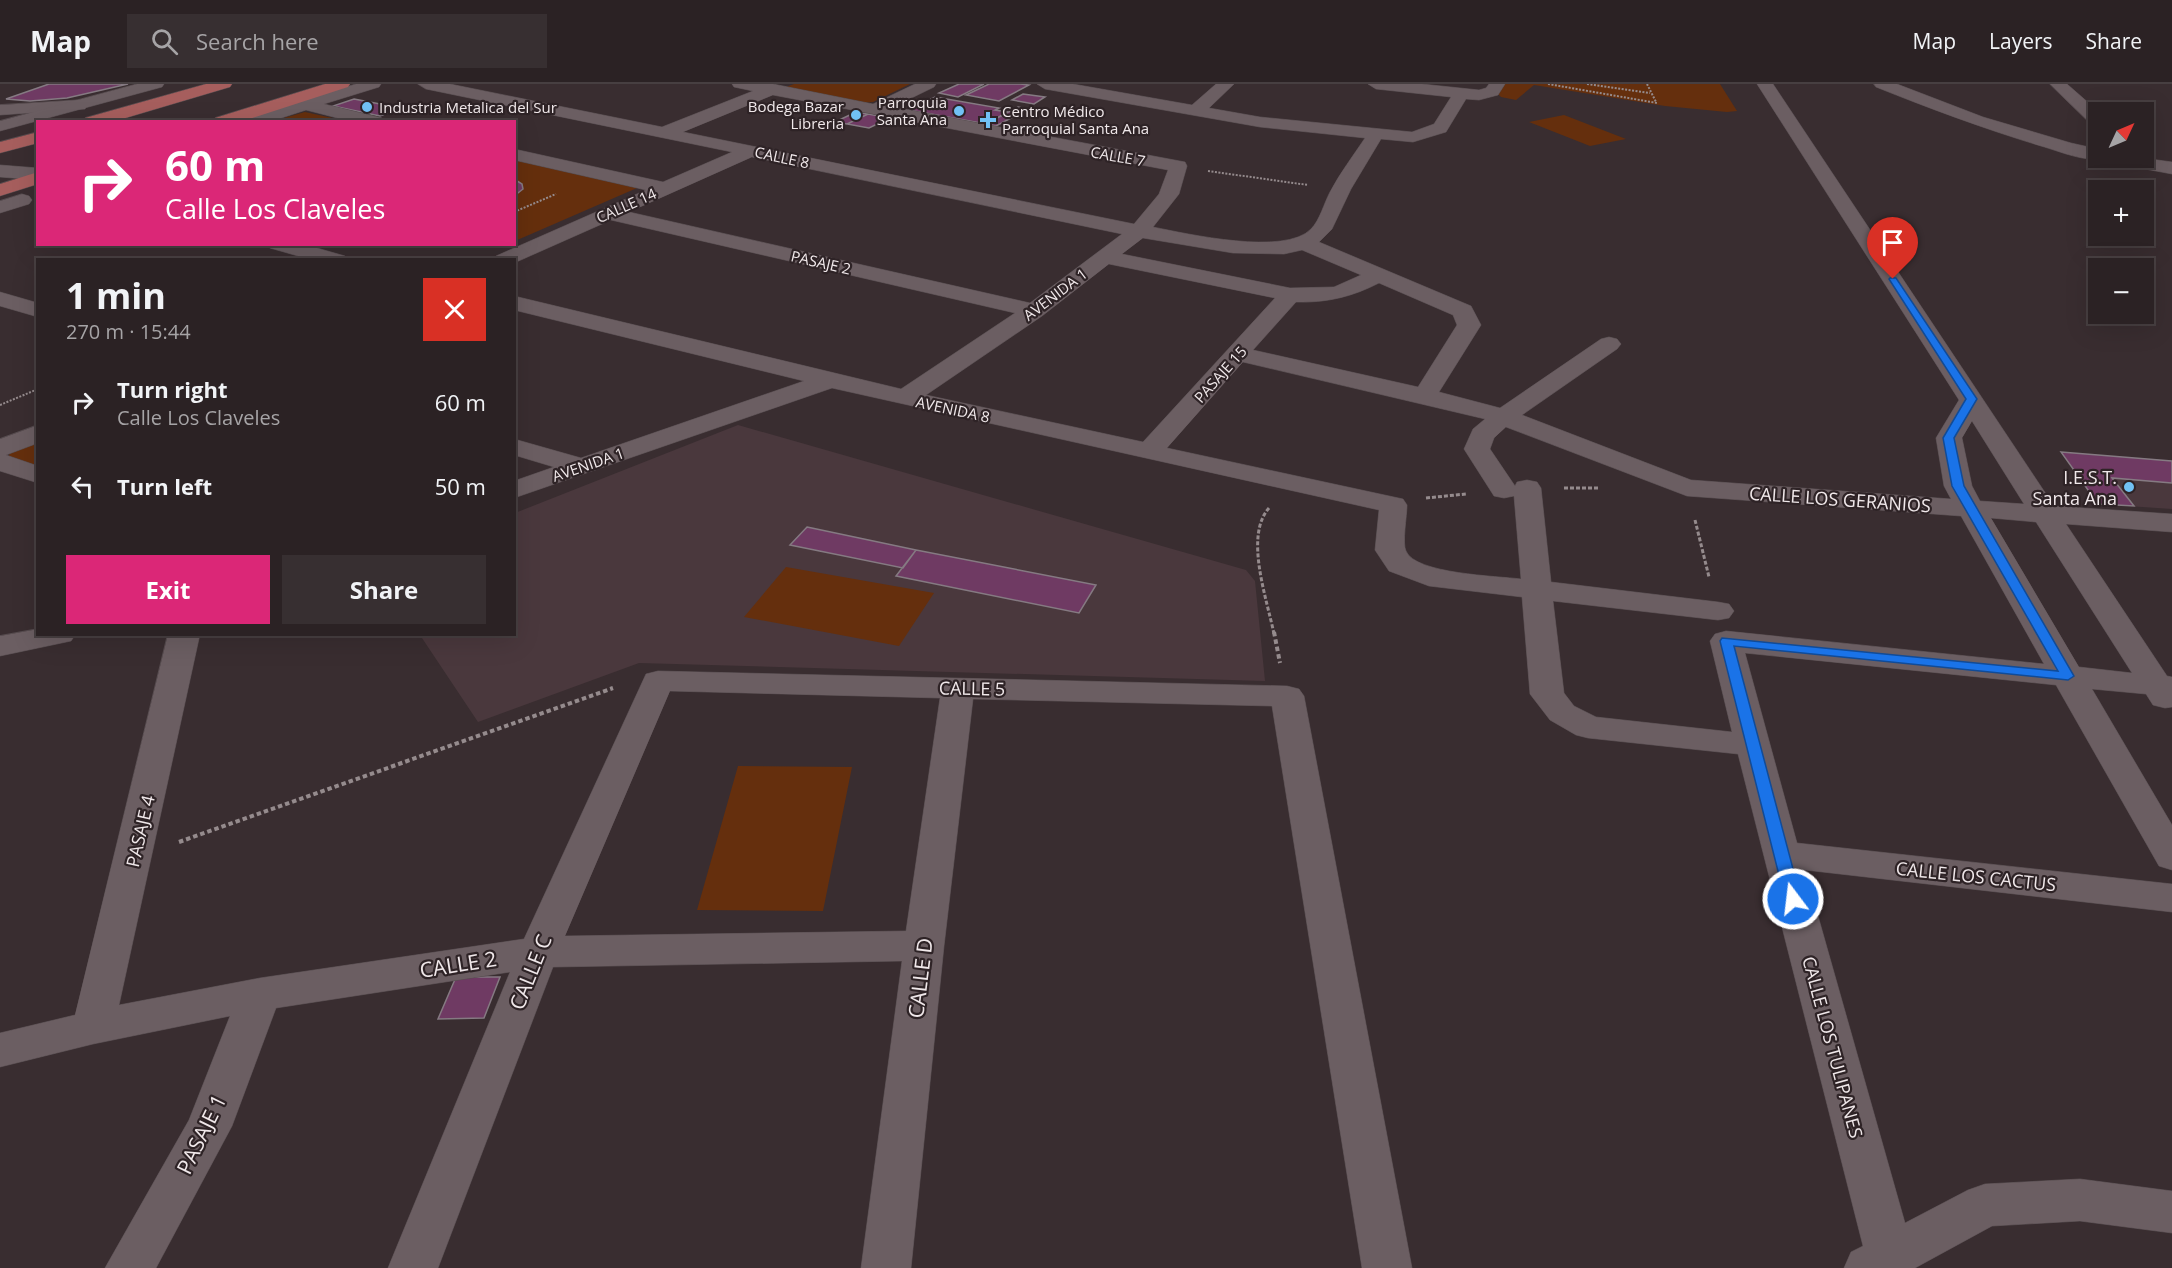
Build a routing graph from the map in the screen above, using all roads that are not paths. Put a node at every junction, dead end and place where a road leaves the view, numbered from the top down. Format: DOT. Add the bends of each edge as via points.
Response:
graph roads {
  1 [pos="156,84"];
  2 [pos="224,84"];
  3 [pos="342,84"];
  4 [pos="373,84"];
  5 [pos="426,84"];
  6 [pos="740,84"];
  7 [pos="928,84"];
  8 [pos="1045,84"];
  9 [pos="1226,84"];
  10 [pos="1376,84"];
  11 [pos="1497,84"];
  12 [pos="1764,84"];
  13 [pos="1882,84"];
  14 [pos="2058,84"];
  15 [pos="778,87"];
  16 [pos="1461,94"];
  17 [pos="305,105"];
  18 [pos="874,110"];
  19 [pos="1196,111"];
  20 [pos="2088,112"];
  21 [pos="98,120"];
  22 [pos="227,120"];
  23 [pos="256,120"];
  24 [pos="368,120"];
  25 [pos="1,121"];
  26 [pos="36,128"];
  27 [pos="664,133"];
  28 [pos="1375,135"];
  29 [pos="36,138"];
  30 [pos="0,148"];
  31 [pos="2154,149"];
  32 [pos="750,151"];
  33 [pos="2088,152"];
  34 [pos="516,154"];
  35 [pos="2172,156"];
  36 [pos="2154,165"];
  37 [pos="1178,166"];
  38 [pos="2172,168"];
  39 [pos="0,171"];
  40 [pos="31,184"];
  41 [pos="664,188"];
  42 [pos="0,190"];
  43 [pos="0,207"];
  44 [pos="609,213"];
  45 [pos="1139,231"];
  46 [pos="1306,244"];
  47 [pos="285,246"];
  48 [pos="495,246"];
  49 [pos="511,256"];
  50 [pos="1104,256"];
  51 [pos="330,258"];
  52 [pos="1379,274"];
  53 [pos="1290,295"];
  54 [pos="0,300"];
  55 [pos="516,303"];
  56 [pos="36,309"];
  57 [pos="1034,311"];
  58 [pos="1609,344"];
  59 [pos="1238,354"];
  60 [pos="831,380"];
  61 [pos="1425,395"];
  62 [pos="905,398"];
  63 [pos="1972,399"];
  64 [pos="1503,417"];
  65 [pos="36,434"];
  66 [pos="516,448"];
  67 [pos="0,449"];
  68 [pos="1149,452"];
  69 [pos="0,462"];
  70 [pos="581,466"];
  71 [pos="36,474"];
  72 [pos="516,489"];
  73 [pos="1970,508"];
  74 [pos="2046,513"];
  75 [pos="2172,523"];
  76 [pos="1536,591"];
  77 [pos="1722,626"];
  78 [pos="50,636"];
  79 [pos="184,636"];
  80 [pos="0,646"];
  81 [pos="2068,676"];
  82 [pos="658,681"];
  83 [pos="958,688"];
  84 [pos="2167,694"];
  85 [pos="1753,745"];
  86 [pos="1781,854"];
  87 [pos="2172,857"];
  88 [pos="2172,898"];
  89 [pos="924,945"];
  90 [pos="538,952"];
  91 [pos="260,994"];
  92 [pos="93,1027"];
  93 [pos="0,1050"];
  94 [pos="2172,1212"];
  95 [pos="1880,1262"];
  96 [pos="130,1268"];
  97 [pos="413,1268"];
  98 [pos="886,1268"];
  99 [pos="1387,1268"];
  1 -- 25 [label="street" via="79,105 33,110"];
  2 -- 21 [label="main road"];
  3 -- 22 [label="main road"];
  4 -- 17 [label="street"];
  5 -- 27 [label="street, CALLE 8"];
  6 -- 15 [label="street, CALLE 7"];
  7 -- 18 [label="street"];
  8 -- 19 [label="street"];
  9 -- 19 [label="street"];
  10 -- 16 [label="street"];
  11 -- 16 [label="street" via="1487,94"];
  12 -- 63 [label="street"];
  13 -- 33 [label="street" via="1977,121"];
  14 -- 20 [label="street"];
  15 -- 18 [label="street, CALLE 7"];
  15 -- 27 [label="street"];
  16 -- 28 [label="street" via="1440,128 1413,137"];
  17 -- 23 [label="street"];
  17 -- 24 [label="street"];
  18 -- 37 [label="street, CALLE 7"];
  19 -- 28 [label="street"];
  25 -- 26 [label="street"];
  27 -- 32 [label="street, CALLE 8"];
  28 -- 46 [label="street" via="1318,234"];
  29 -- 30 [label="main road"];
  31 -- 35 [label="street"];
  32 -- 41 [label="street, CALLE 14"];
  32 -- 45 [label="street, CALLE 8"];
  34 -- 41 [label="street"];
  36 -- 38 [label="street"];
  37 -- 45 [label="street, AVENIDA 1" via="1168,194"];
  39 -- 40 [label="street"];
  40 -- 42 [label="main road"];
  40 -- 43 [label="street"];
  41 -- 44 [label="street, CALLE 14"];
  44 -- 49 [label="street, CALLE 14"];
  44 -- 57 [label="street, PASAJE 2"];
  45 -- 46 [label="street, CALLE 8" via="1248,249"];
  45 -- 50 [label="street, AVENIDA 1"];
  46 -- 52 [label="street"];
  47 -- 51 [label="street"];
  48 -- 49 [label="street"];
  50 -- 53 [label="street"];
  50 -- 57 [label="street, AVENIDA 1"];
  52 -- 53 [label="street" via="1347,292"];
  52 -- 61 [label="street" via="1463,311 1469,325"];
  53 -- 59 [label="street, PASAJE 15"];
  54 -- 56 [label="street"];
  55 -- 60 [label="street, AVENIDA 8"];
  57 -- 62 [label="street, AVENIDA 1"];
  58 -- 64 [label="street"];
  59 -- 61 [label="street, CALLE LOS GERANIOS"];
  59 -- 68 [label="street, PASAJE 15"];
  60 -- 62 [label="street, AVENIDA 8"];
  60 -- 70 [label="street, AVENIDA 1"];
  61 -- 64 [label="street, CALLE LOS GERANIOS"];
  62 -- 68 [label="street, AVENIDA 8"];
  63 -- 73 [label="street" via="1948,438 1958,486"];
  63 -- 74 [label="street"];
  64 -- 73 [label="street, CALLE LOS GERANIOS" via="1687,488"];
  64 -- 76 [label="street" via="1482,435 1478,449 1516,489"];
  65 -- 67 [label="street"];
  66 -- 70 [label="street"];
  68 -- 76 [label="street, AVENIDA 8" via="1393,505 1390,550 1400,565 1428,577"];
  69 -- 71 [label="street"];
  70 -- 72 [label="street, AVENIDA 1"];
  73 -- 74 [label="street, CALLE LOS GERANIOS"];
  73 -- 81 [label="street"];
  74 -- 75 [label="street, CALLE LOS GERANIOS"];
  74 -- 84 [label="street"];
  76 -- 77 [label="street"];
  76 -- 85 [label="street" via="1547,694 1562,713 1588,727"];
  77 -- 81 [label="street"];
  77 -- 85 [label="street, CALLE LOS TULIPANES"];
  78 -- 80 [label="street"];
  79 -- 92 [label="street, PASAJE 4"];
  81 -- 84 [label="street"];
  81 -- 87 [label="street"];
  82 -- 83 [label="street, CALLE 5"];
  82 -- 90 [label="street, CALLE C"];
  83 -- 89 [label="street, CALLE D"];
  83 -- 99 [label="street, CALLE 5" via="1287,696"];
  85 -- 86 [label="street, CALLE LOS TULIPANES"];
  86 -- 88 [label="street, CALLE LOS CACTUS"];
  86 -- 95 [label="street, CALLE LOS TULIPANES"];
  89 -- 90 [label="street, CALLE 2"];
  89 -- 98 [label="street, CALLE D"];
  90 -- 91 [label="street, CALLE 2"];
  90 -- 97 [label="street, CALLE C"];
  91 -- 92 [label="street, CALLE 2"];
  91 -- 96 [label="street, PASAJE 1" via="209,1126"];
  92 -- 93 [label="street, CALLE 2"];
  94 -- 95 [label="street" via="2080,1200 1985,1205"];
}
